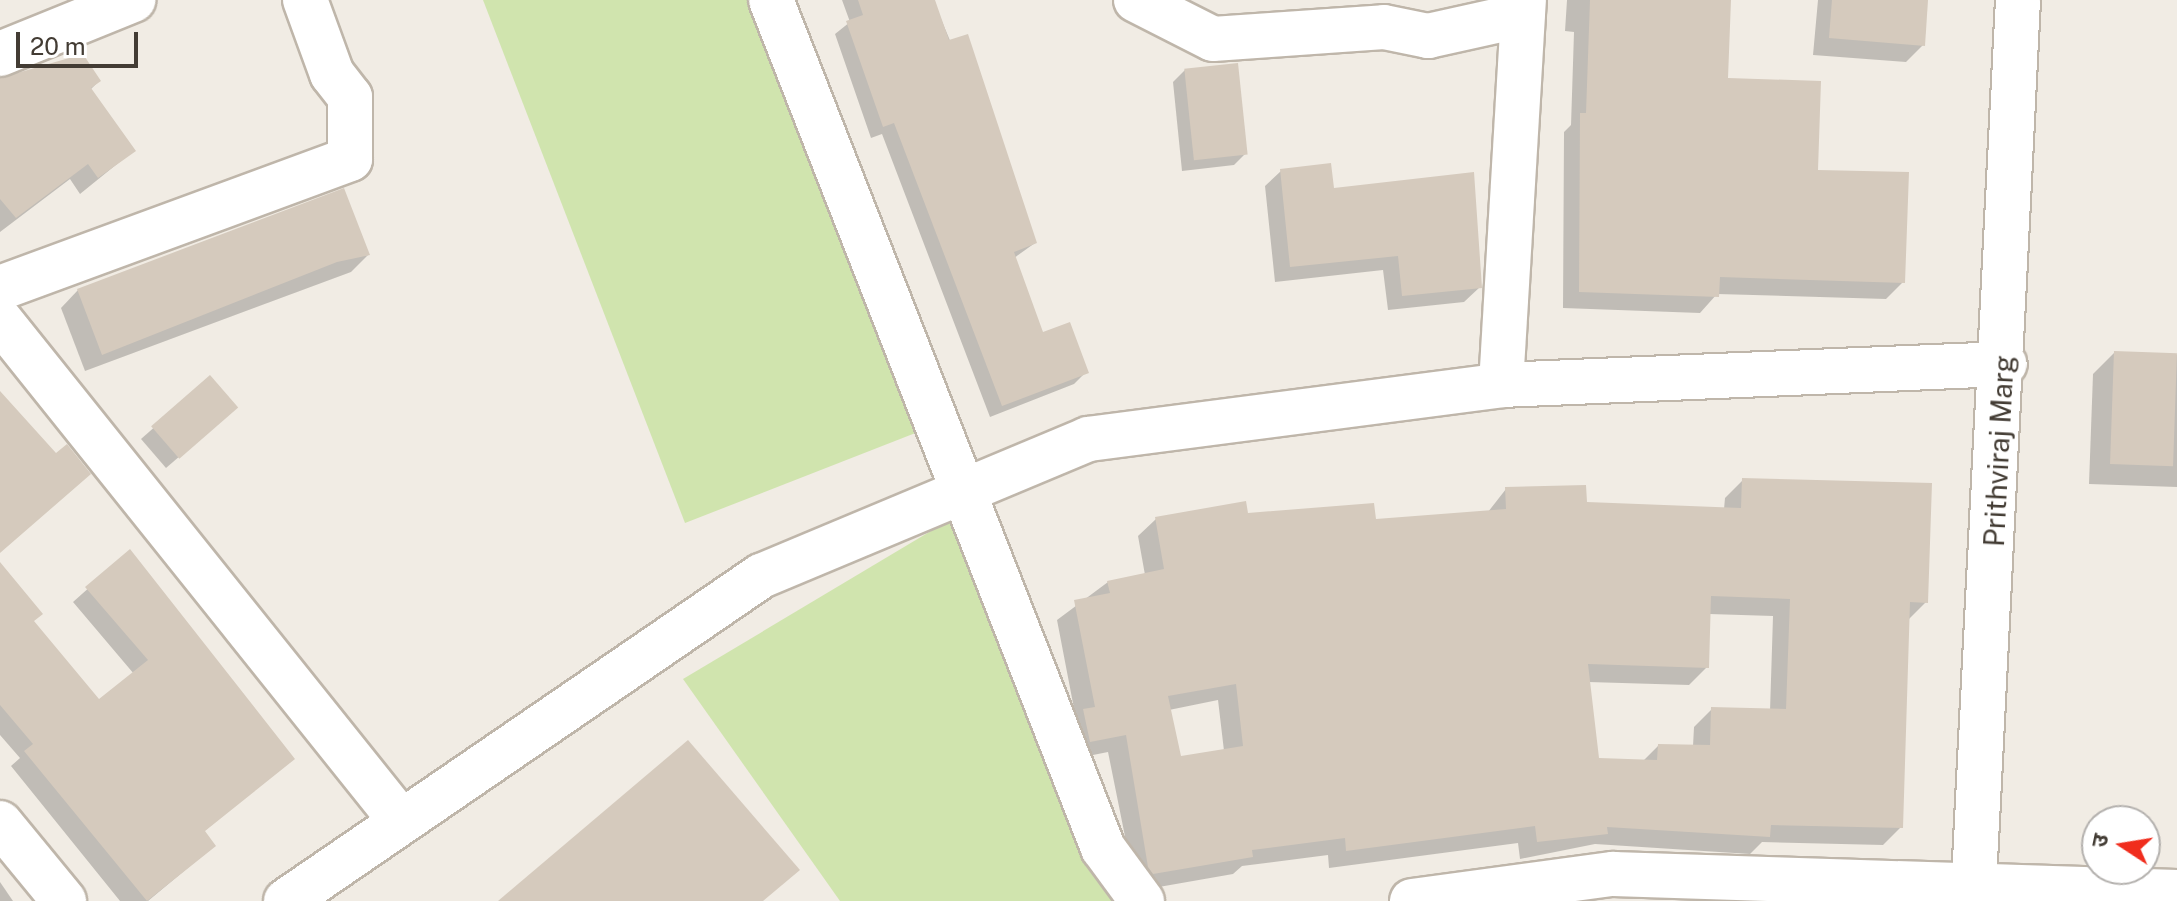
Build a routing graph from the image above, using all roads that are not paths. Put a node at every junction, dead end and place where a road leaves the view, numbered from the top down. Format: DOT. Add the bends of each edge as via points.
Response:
graph roads {
  1 [pos="133,0"];
  2 [pos="305,0"];
  3 [pos="771,0"];
  4 [pos="1136,0"];
  5 [pos="2018,0"];
  6 [pos="1523,8"];
  7 [pos="0,54"];
  8 [pos="0,288"];
  9 [pos="0,320"];
  10 [pos="2005,364"];
  11 [pos="1501,385"];
  12 [pos="960,496"];
  13 [pos="401,821"];
  14 [pos="0,823"];
  15 [pos="1973,892"];
  16 [pos="2177,892"];
  17 [pos="1528,893"];
  18 [pos="64,901"];
  19 [pos="286,901"];
  20 [pos="1142,901"];
  21 [pos="1412,901"];
  1 -- 7 [label="street"];
  2 -- 8 [label="street" via="332,74 350,97 350,159"];
  3 -- 12 [label="street"];
  4 -- 6 [label="street" via="1213,39 1384,27 1428,36"];
  5 -- 10 [label="street, Prithviraj Marg"];
  6 -- 11 [label="street"];
  9 -- 13 [label="street"];
  10 -- 11 [label="street"];
  10 -- 15 [label="street, Prithviraj Marg"];
  11 -- 12 [label="street" via="1088,439"];
  12 -- 13 [label="street" via="761,576"];
  12 -- 20 [label="street" via="1103,848"];
  13 -- 19 [label="street"];
  14 -- 18 [label="street"];
  15 -- 16 [label="street"];
  15 -- 17 [label="street" via="1613,874"];
  17 -- 21 [label="street"];
}
